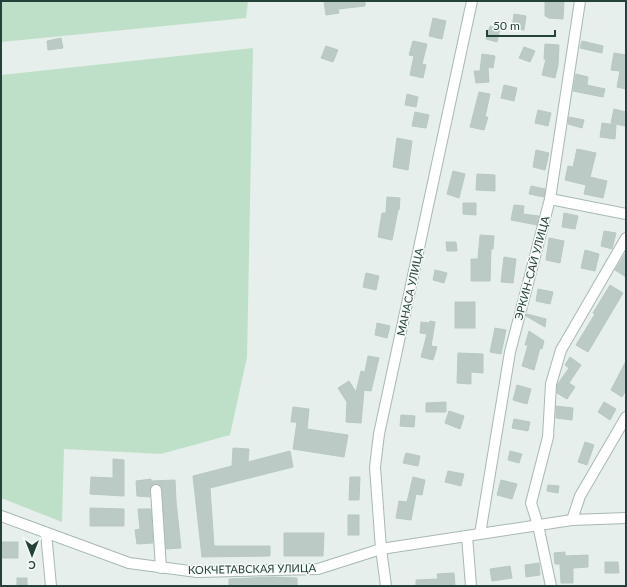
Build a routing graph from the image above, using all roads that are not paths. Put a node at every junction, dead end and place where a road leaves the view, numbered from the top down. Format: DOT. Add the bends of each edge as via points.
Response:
graph roads {
  1 [pos="472,1"];
  2 [pos="580,1"];
  3 [pos="550,199"];
  4 [pos="626,214"];
  5 [pos="626,238"];
  6 [pos="626,417"];
  7 [pos="156,490"];
  8 [pos="1,516"];
  9 [pos="626,518"];
  10 [pos="572,520"];
  11 [pos="538,525"];
  12 [pos="46,533"];
  13 [pos="480,534"];
  14 [pos="467,536"];
  15 [pos="381,549"];
  16 [pos="161,568"];
  17 [pos="51,586"];
  18 [pos="386,586"];
  19 [pos="471,586"];
  20 [pos="551,586"];
  1 -- 15 [label="street, МАНАСА УЛИЦА" via="379,434 375,467"];
  2 -- 3 [label="street, ЭРКИН-САЙ УЛИЦА"];
  3 -- 4 [label="street"];
  3 -- 13 [label="street, ЭРКИН-САЙ УЛИЦА" via="510,352"];
  5 -- 11 [label="street" via="559,357 551,384 548,437 531,503"];
  6 -- 10 [label="street" via="580,496"];
  7 -- 16 [label="street"];
  8 -- 12 [label="street, КОКЧЕТАВСКАЯ УЛИЦА"];
  9 -- 10 [label="street, КОКЧЕТАВСКАЯ УЛИЦА"];
  10 -- 11 [label="street, КОКЧЕТАВСКАЯ УЛИЦА"];
  11 -- 13 [label="street, КОКЧЕТАВСКАЯ УЛИЦА"];
  11 -- 20 [label="street"];
  12 -- 16 [label="street, КОКЧЕТАВСКАЯ УЛИЦА" via="129,563"];
  12 -- 17 [label="street"];
  13 -- 14 [label="street, КОКЧЕТАВСКАЯ УЛИЦА"];
  14 -- 15 [label="street, КОКЧЕТАВСКАЯ УЛИЦА"];
  14 -- 19 [label="street"];
  15 -- 16 [label="street, КОКЧЕТАВСКАЯ УЛИЦА" via="318,569 197,572"];
  15 -- 18 [label="street, МАНАСА УЛИЦА"];
}
